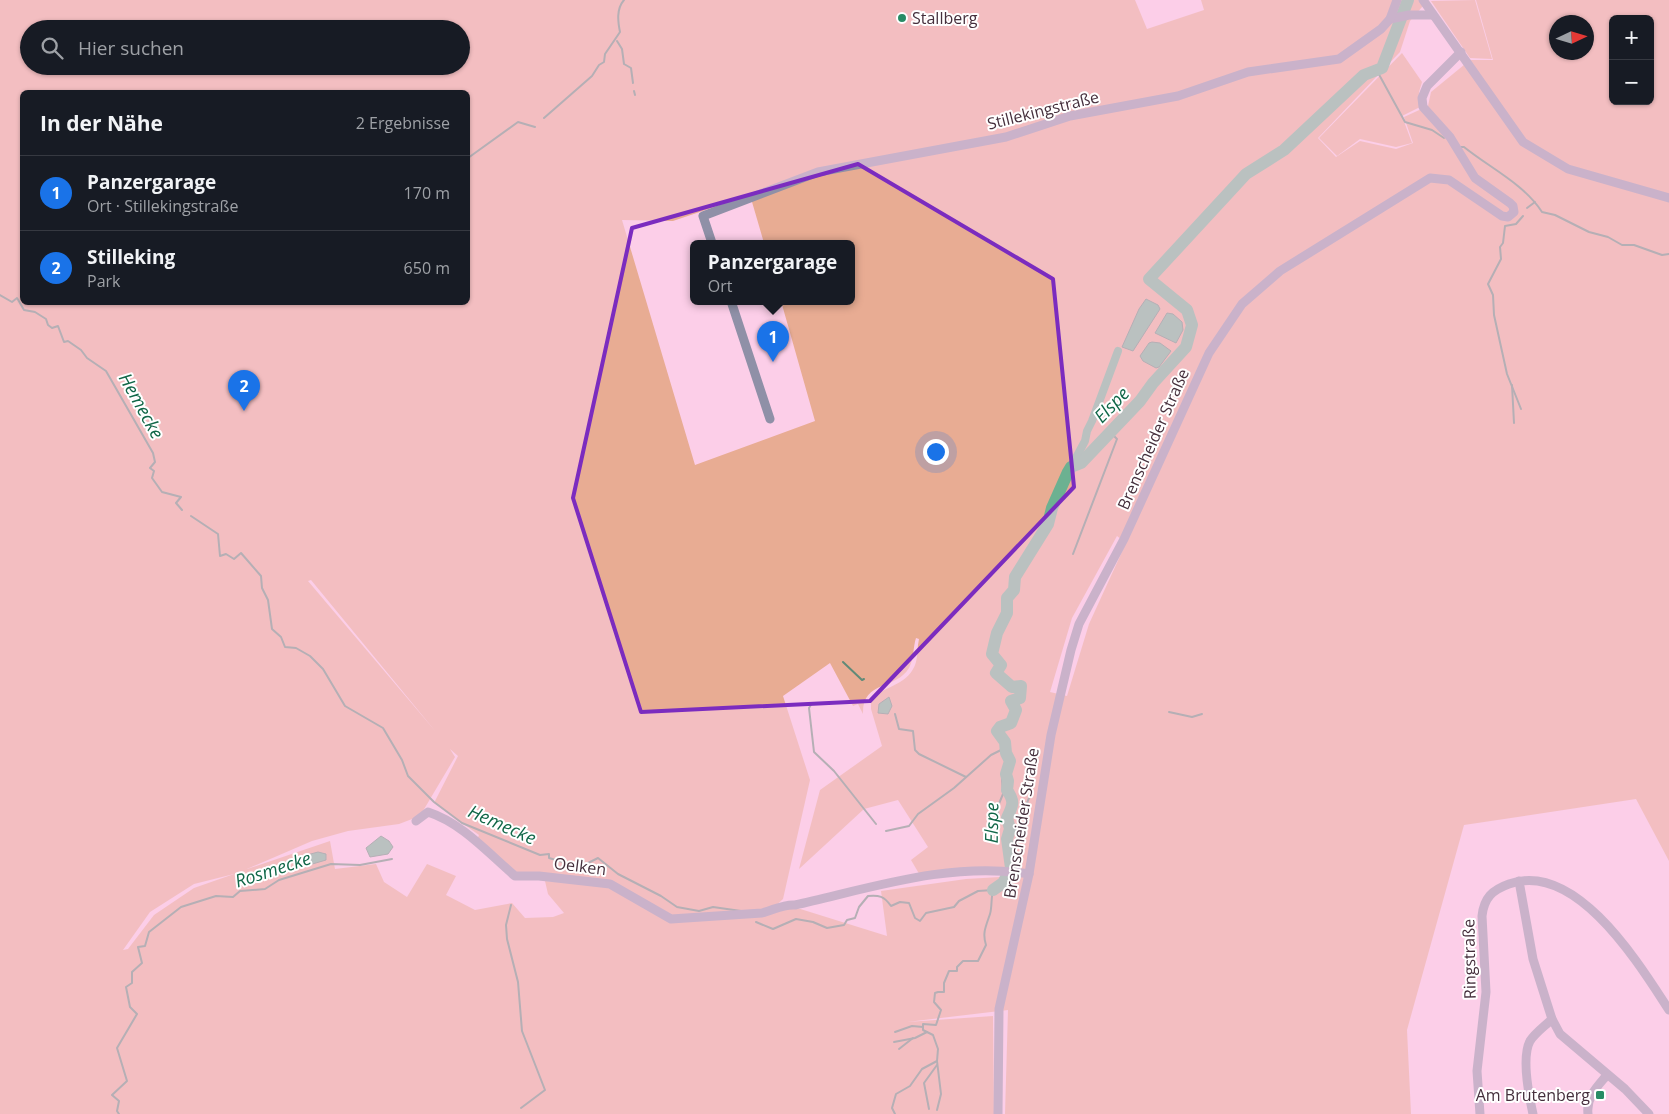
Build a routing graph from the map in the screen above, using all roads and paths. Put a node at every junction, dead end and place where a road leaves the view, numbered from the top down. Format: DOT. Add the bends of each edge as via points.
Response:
graph roads {
  1 [pos="1397,0"];
  2 [pos="1423,0"];
  3 [pos="1433,15"];
  4 [pos="1394,18"];
  5 [pos="1461,52"];
  6 [pos="1669,198"];
  7 [pos="711,240"];
  8 [pos="732,305"];
  9 [pos="770,419"];
  10 [pos="416,821"];
  11 [pos="1029,874"];
  12 [pos="1519,881"];
  13 [pos="785,904"];
  14 [pos="1669,1010"];
  15 [pos="1552,1019"];
  16 [pos="1607,1075"];
  17 [pos="998,1114"];
  18 [pos="1480,1114"];
  19 [pos="1533,1114"];
  20 [pos="1588,1114"];
  21 [pos="1649,1114"];
  1 -- 4 [label="street, Stillekingstraße"];
  2 -- 3 [label="street"];
  3 -- 4 [label="street"];
  3 -- 5 [label="street"];
  4 -- 7 [label="street, Stillekingstraße" via="1339,59 1248,72 1178,96 1070,116 1006,136 818,172 703,216"];
  5 -- 6 [label="street" via="1523,142 1568,169"];
  5 -- 11 [label="street, Brenscheider Straße" via="1427,86 1422,98 1423,107 1450,137 1475,178 1514,206 1514,212 1508,217 1502,216 1449,180 1430,178 1280,271 1254,292 1232,317 1209,353 1124,539 1079,624 1051,736"];
  8 -- 9 [label="street"];
  10 -- 13 [label="street, Oelken" via="428,812 446,820 514,876 610,884 671,919 762,913"];
  11 -- 13 [label="street, Brenscheider Straße" via="982,869 914,879 795,905"];
  11 -- 17 [label="street, Brenscheider Straße" via="999,1009"];
  12 -- 14 [label="street, Ringstraße" via="1555,885 1586,905 1642,968"];
  12 -- 15 [label="street" via="1533,959"];
  12 -- 18 [label="street, Ringstraße" via="1489,894 1483,906 1486,992 1477,1071"];
  15 -- 16 [label="street" via="1560,1034"];
  15 -- 19 [label="street" via="1531,1039 1528,1047 1527,1078"];
  16 -- 20 [label="street" via="1589,1097"];
  16 -- 21 [label="street"];
}
